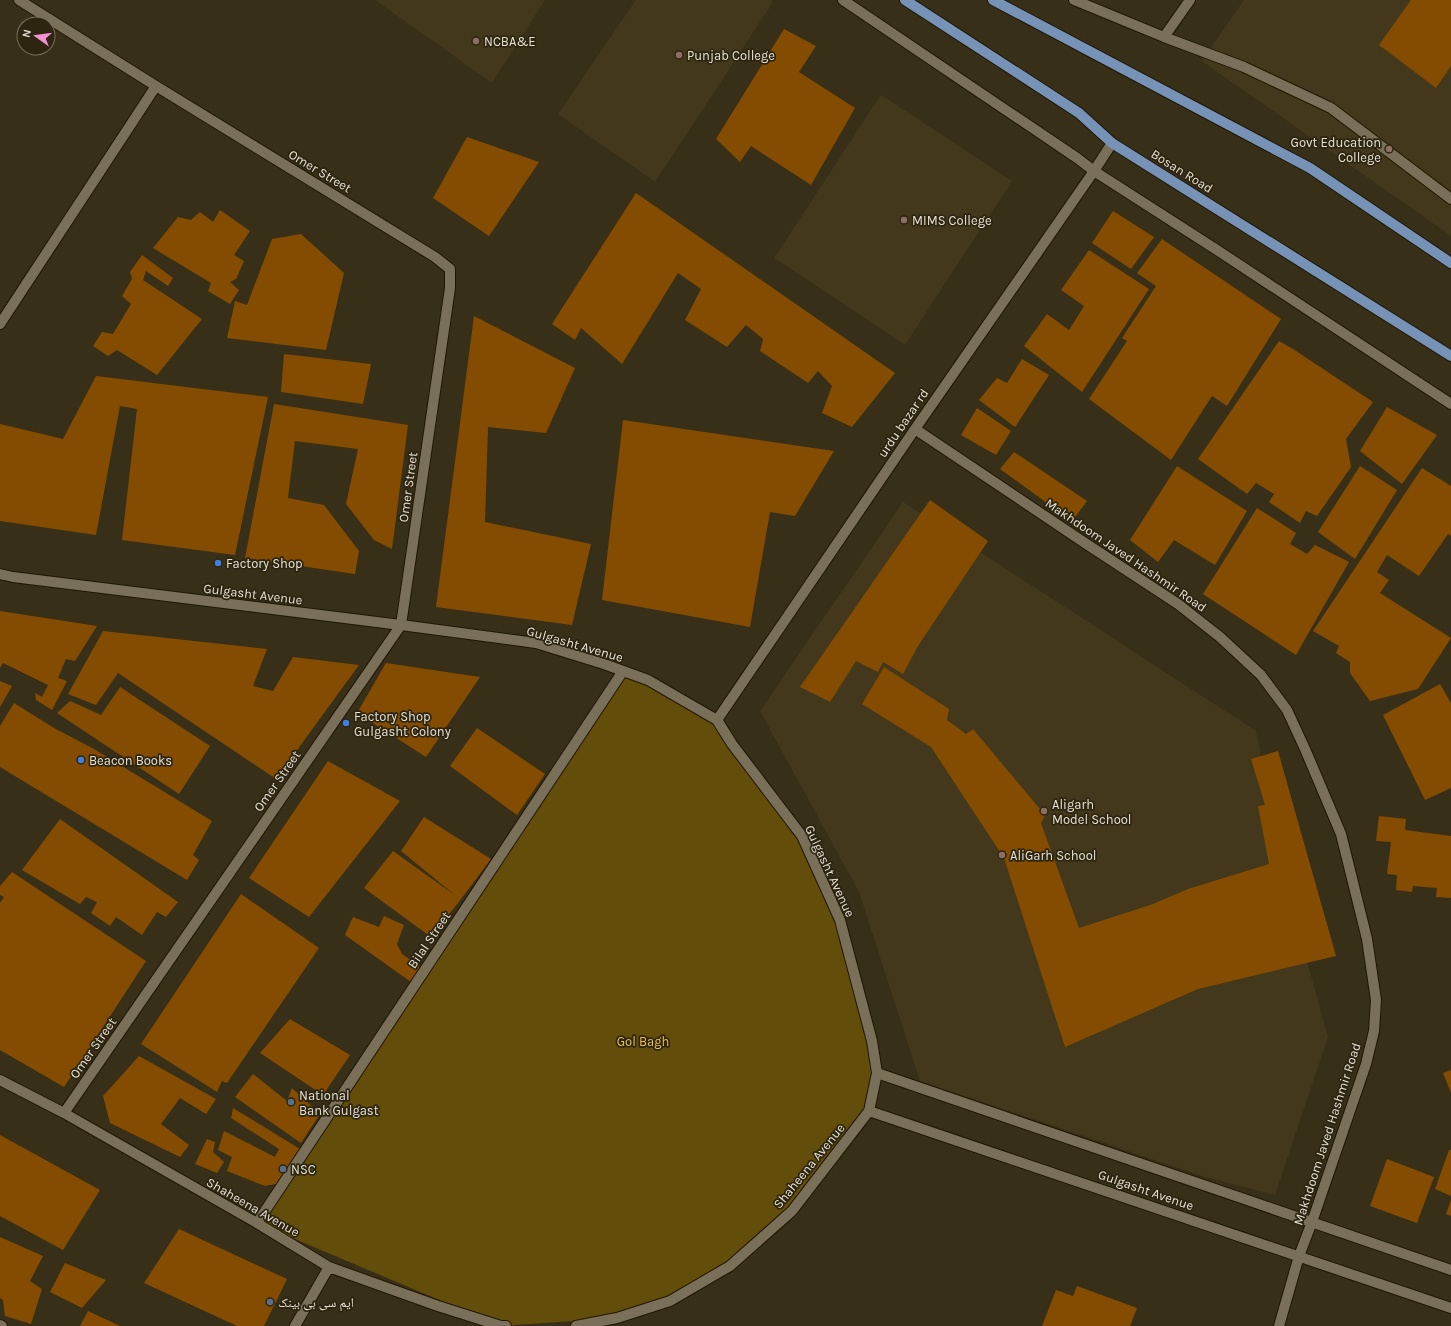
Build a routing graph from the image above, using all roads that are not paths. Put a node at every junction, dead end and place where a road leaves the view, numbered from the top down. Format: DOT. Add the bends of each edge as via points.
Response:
graph roads {
  1 [pos="19,0"];
  2 [pos="843,0"];
  3 [pos="905,0"];
  4 [pos="993,0"];
  5 [pos="1074,0"];
  6 [pos="1190,0"];
  7 [pos="1164,37"];
  8 [pos="156,86"];
  9 [pos="1112,143"];
  10 [pos="1094,171"];
  11 [pos="1451,199"];
  12 [pos="1451,263"];
  13 [pos="0,324"];
  14 [pos="1451,356"];
  15 [pos="1451,404"];
  16 [pos="915,429"];
  17 [pos="0,574"];
  18 [pos="401,625"];
  19 [pos="622,671"];
  20 [pos="717,720"];
  21 [pos="877,1073"];
  22 [pos="0,1080"];
  23 [pos="868,1111"];
  24 [pos="64,1113"];
  25 [pos="1312,1222"];
  26 [pos="257,1223"];
  27 [pos="1299,1256"];
  28 [pos="329,1267"];
  29 [pos="1451,1270"];
  30 [pos="1451,1308"];
  31 [pos="295,1326"];
  32 [pos="506,1326"];
  33 [pos="576,1326"];
  34 [pos="1279,1326"];
  1 -- 8 [label="street, Omer Street"];
  2 -- 10 [label="street"];
  3 -- 9 [label="main road, Bosan Road" via="1079,113"];
  4 -- 12 [label="main road" via="1310,168"];
  5 -- 7 [label="street"];
  6 -- 7 [label="street"];
  7 -- 11 [label="street" via="1244,67 1331,108"];
  8 -- 13 [label="street"];
  8 -- 18 [label="street, Omer Street" via="435,256 450,269 450,288"];
  9 -- 10 [label="street, urdu bazar rd"];
  9 -- 14 [label="main road, Bosan Road"];
  10 -- 15 [label="street"];
  10 -- 16 [label="street, urdu bazar rd"];
  16 -- 20 [label="street, urdu bazar rd"];
  16 -- 25 [label="street, Makhdoom Javed Hashmir Road" via="1178,604 1220,637 1261,675 1286,710 1341,834 1367,940 1376,1000 1374,1031 1366,1064"];
  17 -- 18 [label="street, Gulgasht Avenue"];
  18 -- 19 [label="street, Gulgasht Avenue" via="536,643"];
  18 -- 24 [label="street, Omer Street"];
  19 -- 20 [label="street, Gulgasht Avenue" via="648,680"];
  19 -- 26 [label="street, Bilal Street"];
  20 -- 21 [label="street, Gulgasht Avenue" via="806,843 840,920 872,1041"];
  21 -- 23 [label="street, Gulgasht Avenue"];
  21 -- 25 [label="street, Gulgasht Avenue"];
  22 -- 24 [label="street, Shaheena Avenue"];
  23 -- 27 [label="street, Gulgasht Avenue"];
  23 -- 33 [label="street, Shaheena Avenue" via="792,1211 730,1266 670,1301 617,1318"];
  24 -- 26 [label="street, Shaheena Avenue"];
  25 -- 27 [label="street, Makhdoom Javed Hashmir Road"];
  25 -- 29 [label="street, Gulgasht Avenue"];
  26 -- 28 [label="street, Shaheena Avenue"];
  27 -- 30 [label="street, Gulgasht Avenue"];
  27 -- 34 [label="street, Makhdoom Javed Hashmir Road"];
  28 -- 31 [label="street"];
  28 -- 32 [label="street, Shaheena Avenue" via="438,1306"];
}
